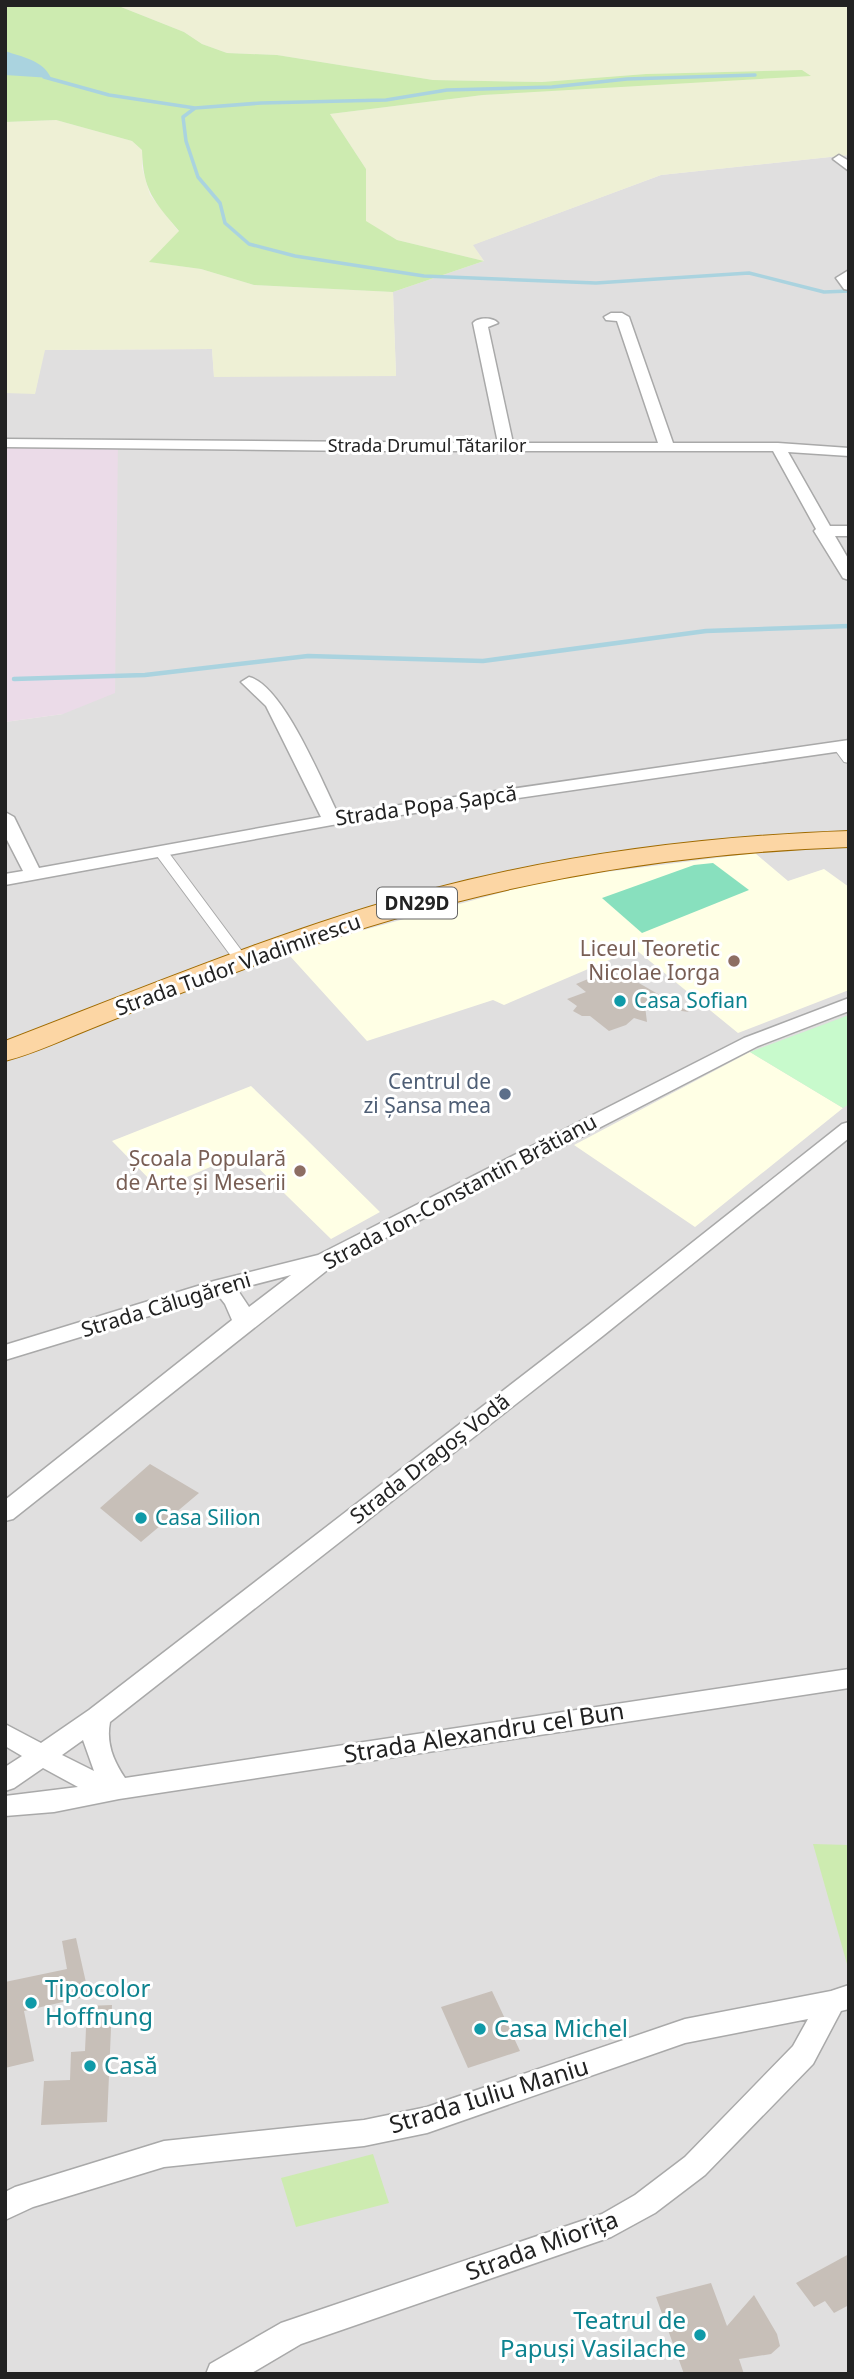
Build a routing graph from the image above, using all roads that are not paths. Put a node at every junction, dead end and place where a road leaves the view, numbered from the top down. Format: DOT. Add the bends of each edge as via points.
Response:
graph roads {
  1 [pos="849,158"];
  2 [pos="849,167"];
  3 [pos="849,274"];
  4 [pos="849,286"];
  5 [pos="611,317"];
  6 [pos="491,323"];
  7 [pos="5,443"];
  8 [pos="506,446"];
  9 [pos="667,446"];
  10 [pos="778,447"];
  11 [pos="849,452"];
  12 [pos="822,531"];
  13 [pos="849,531"];
  14 [pos="849,575"];
  15 [pos="249,682"];
  16 [pos="846,750"];
  17 [pos="5,817"];
  18 [pos="332,820"];
  19 [pos="849,839"];
  20 [pos="161,852"];
  21 [pos="33,874"];
  22 [pos="5,880"];
  23 [pos="242,961"];
  24 [pos="849,1004"];
  25 [pos="5,1052"];
  26 [pos="849,1128"];
  27 [pos="327,1259"];
  28 [pos="222,1286"];
  29 [pos="244,1322"];
  30 [pos="5,1353"];
  31 [pos="5,1513"];
  32 [pos="849,1678"];
  33 [pos="98,1717"];
  34 [pos="5,1734"];
  35 [pos="42,1755"];
  36 [pos="5,1781"];
  37 [pos="119,1789"];
  38 [pos="5,1806"];
  39 [pos="840,2000"];
  40 [pos="5,2207"];
  41 [pos="221,2374"];
  1 -- 2 [label="street" via="839,159"];
  3 -- 4 [label="street" via="844,278"];
  5 -- 9 [label="street" via="622,317"];
  6 -- 8 [label="street" via="480,323"];
  7 -- 8 [label="street, Strada Drumul Tătarilor"];
  8 -- 9 [label="street, Strada Drumul Tătarilor"];
  9 -- 10 [label="street, Strada Drumul Tătarilor"];
  10 -- 11 [label="street, Strada Drumul Tătarilor"];
  10 -- 12 [label="street"];
  12 -- 13 [label="street"];
  12 -- 14 [label="street"];
  15 -- 18 [label="street" via="273,703"];
  16 -- 18 [label="street, Strada Popa Șapcă"];
  17 -- 21 [label="street"];
  18 -- 20 [label="street, Strada Popa Șapcă"];
  19 -- 23 [label="main road, Strada Tudor Vladimirescu / DN29D" via="697,848 573,867 434,898"];
  20 -- 21 [label="street, Strada Popa Șapcă"];
  20 -- 23 [label="street"];
  21 -- 22 [label="street, Strada Popa Șapcă"];
  23 -- 25 [label="main road, Strada Tudor Vladimirescu / DN29D"];
  24 -- 27 [label="street, Strada Ion-Constantin Brătianu" via="751,1042"];
  26 -- 33 [label="street, Strada Dragoș Vodă"];
  27 -- 28 [label="street, Strada Călugăreni"];
  27 -- 29 [label="street, Strada Ion-Constantin Brătianu"];
  28 -- 29 [label="street"];
  28 -- 30 [label="street, Strada Călugăreni"];
  29 -- 31 [label="street, Strada Ion-Constantin Brătianu"];
  32 -- 37 [label="street, Strada Alexandru cel Bun"];
  33 -- 35 [label="street, Strada Dragoș Vodă"];
  33 -- 37 [label="street" via="94,1740 100,1763"];
  34 -- 35 [label="street, Strada Alexandru cel Bun"];
  35 -- 36 [label="street, Strada Dragoș Vodă"];
  35 -- 37 [label="street, Strada Alexandru cel Bun" via="79,1777"];
  37 -- 38 [label="street, Strada Alexandru cel Bun"];
  39 -- 40 [label="street, Strada Iuliu Maniu" via="685,2031 427,2120 364,2133 164,2154 24,2196"];
  39 -- 41 [label="street, Strada Miorița" via="803,2055 695,2166 645,2204 611,2224 292,2333"];
}
